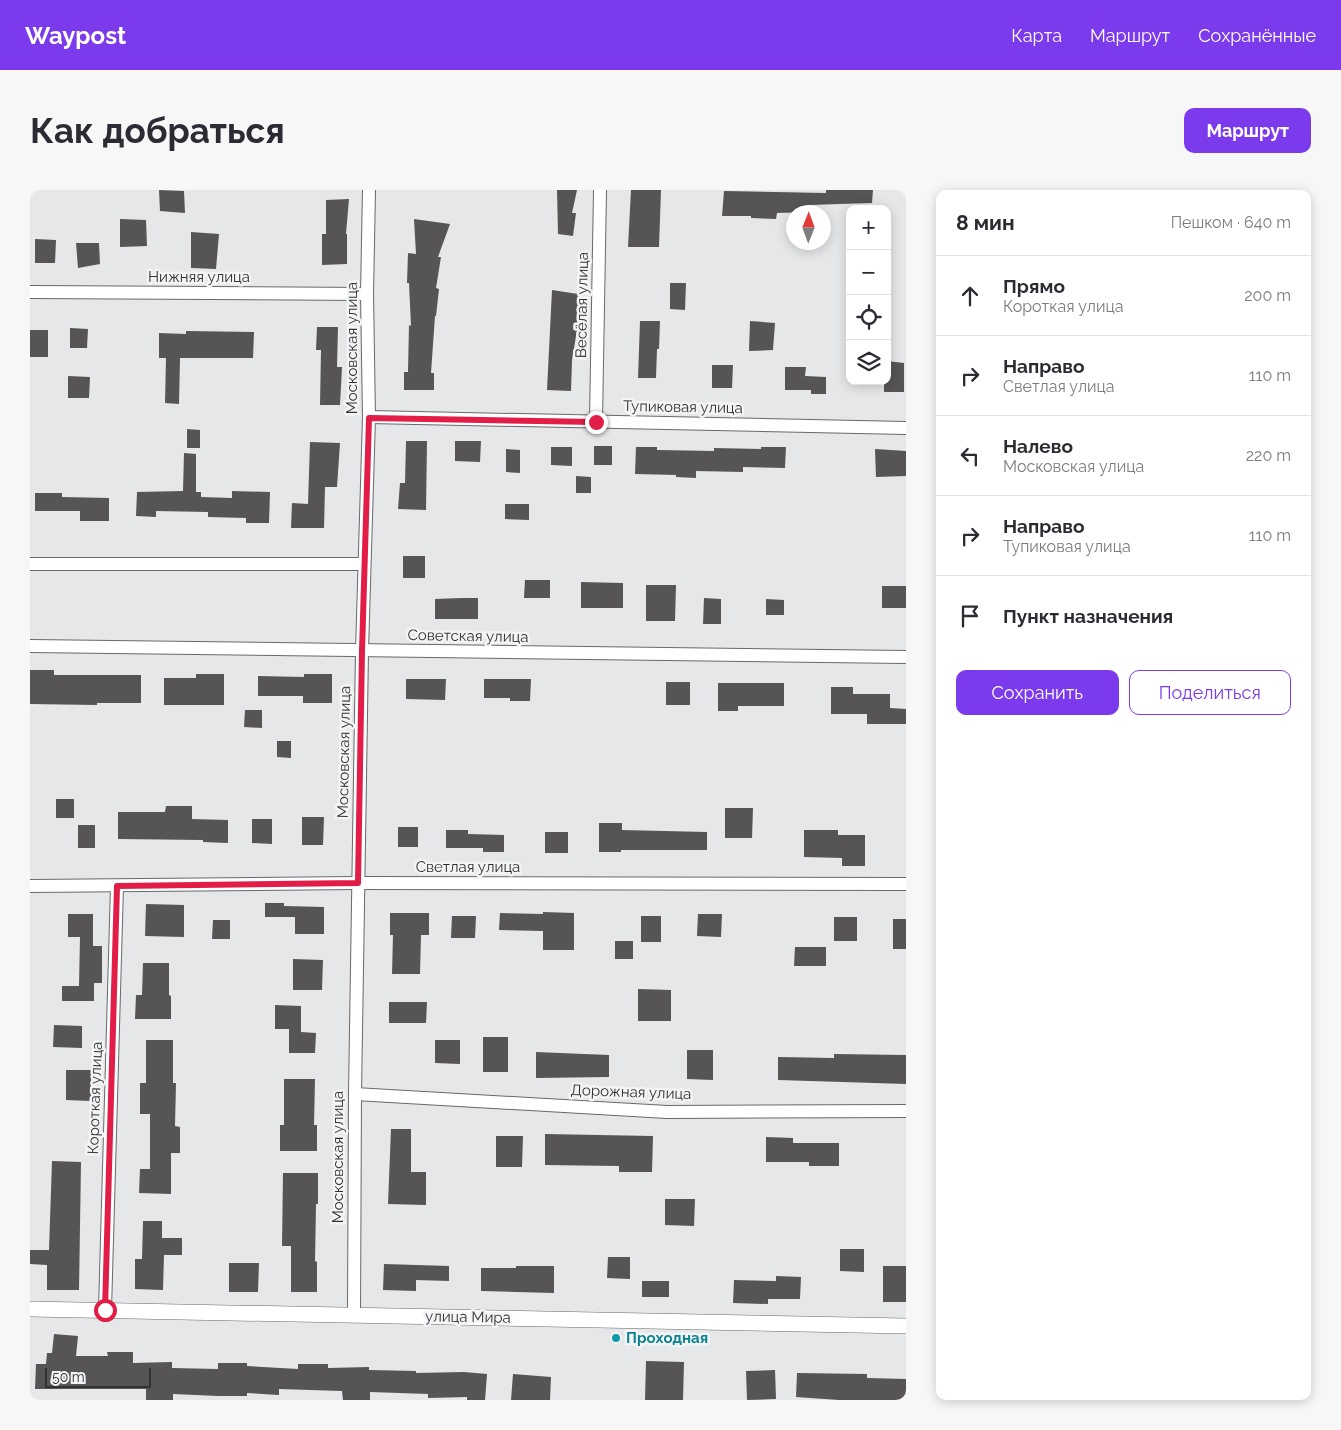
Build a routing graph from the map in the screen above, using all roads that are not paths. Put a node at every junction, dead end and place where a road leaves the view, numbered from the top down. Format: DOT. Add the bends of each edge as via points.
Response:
graph roads {
  1 [pos="369,190"];
  2 [pos="600,190"];
  3 [pos="30,292"];
  4 [pos="367,294"];
  5 [pos="369,418"];
  6 [pos="596,422"];
  7 [pos="906,428"];
  8 [pos="30,564"];
  9 [pos="364,564"];
  10 [pos="30,646"];
  11 [pos="362,651"];
  12 [pos="906,657"];
  13 [pos="358,883"];
  14 [pos="906,884"];
  15 [pos="30,886"];
  16 [pos="117,886"];
  17 [pos="355,1094"];
  18 [pos="906,1111"];
  19 [pos="30,1309"];
  20 [pos="105,1310"];
  21 [pos="354,1315"];
  22 [pos="906,1326"];
  1 -- 4 [label="street, Московская улица"];
  2 -- 6 [label="street, Весёлая улица"];
  3 -- 4 [label="street, Нижняя улица"];
  4 -- 5 [label="street, Московская улица"];
  5 -- 6 [label="street, Тупиковая улица"];
  5 -- 9 [label="street, Московская улица"];
  6 -- 7 [label="street, Тупиковая улица"];
  8 -- 9 [label="street"];
  9 -- 11 [label="street, Московская улица"];
  10 -- 11 [label="street, Советская улица"];
  11 -- 12 [label="street, Советская улица"];
  11 -- 13 [label="street, Московская улица"];
  13 -- 14 [label="street, Светлая улица"];
  13 -- 16 [label="street, Светлая улица"];
  13 -- 17 [label="street, Московская улица"];
  15 -- 16 [label="street, Светлая улица"];
  16 -- 20 [label="street, Короткая улица"];
  17 -- 18 [label="street, Дорожная улица" via="667,1112"];
  17 -- 21 [label="street, Московская улица"];
  19 -- 20 [label="street, улица Мира"];
  20 -- 21 [label="street, улица Мира"];
  21 -- 22 [label="street, улица Мира"];
}
